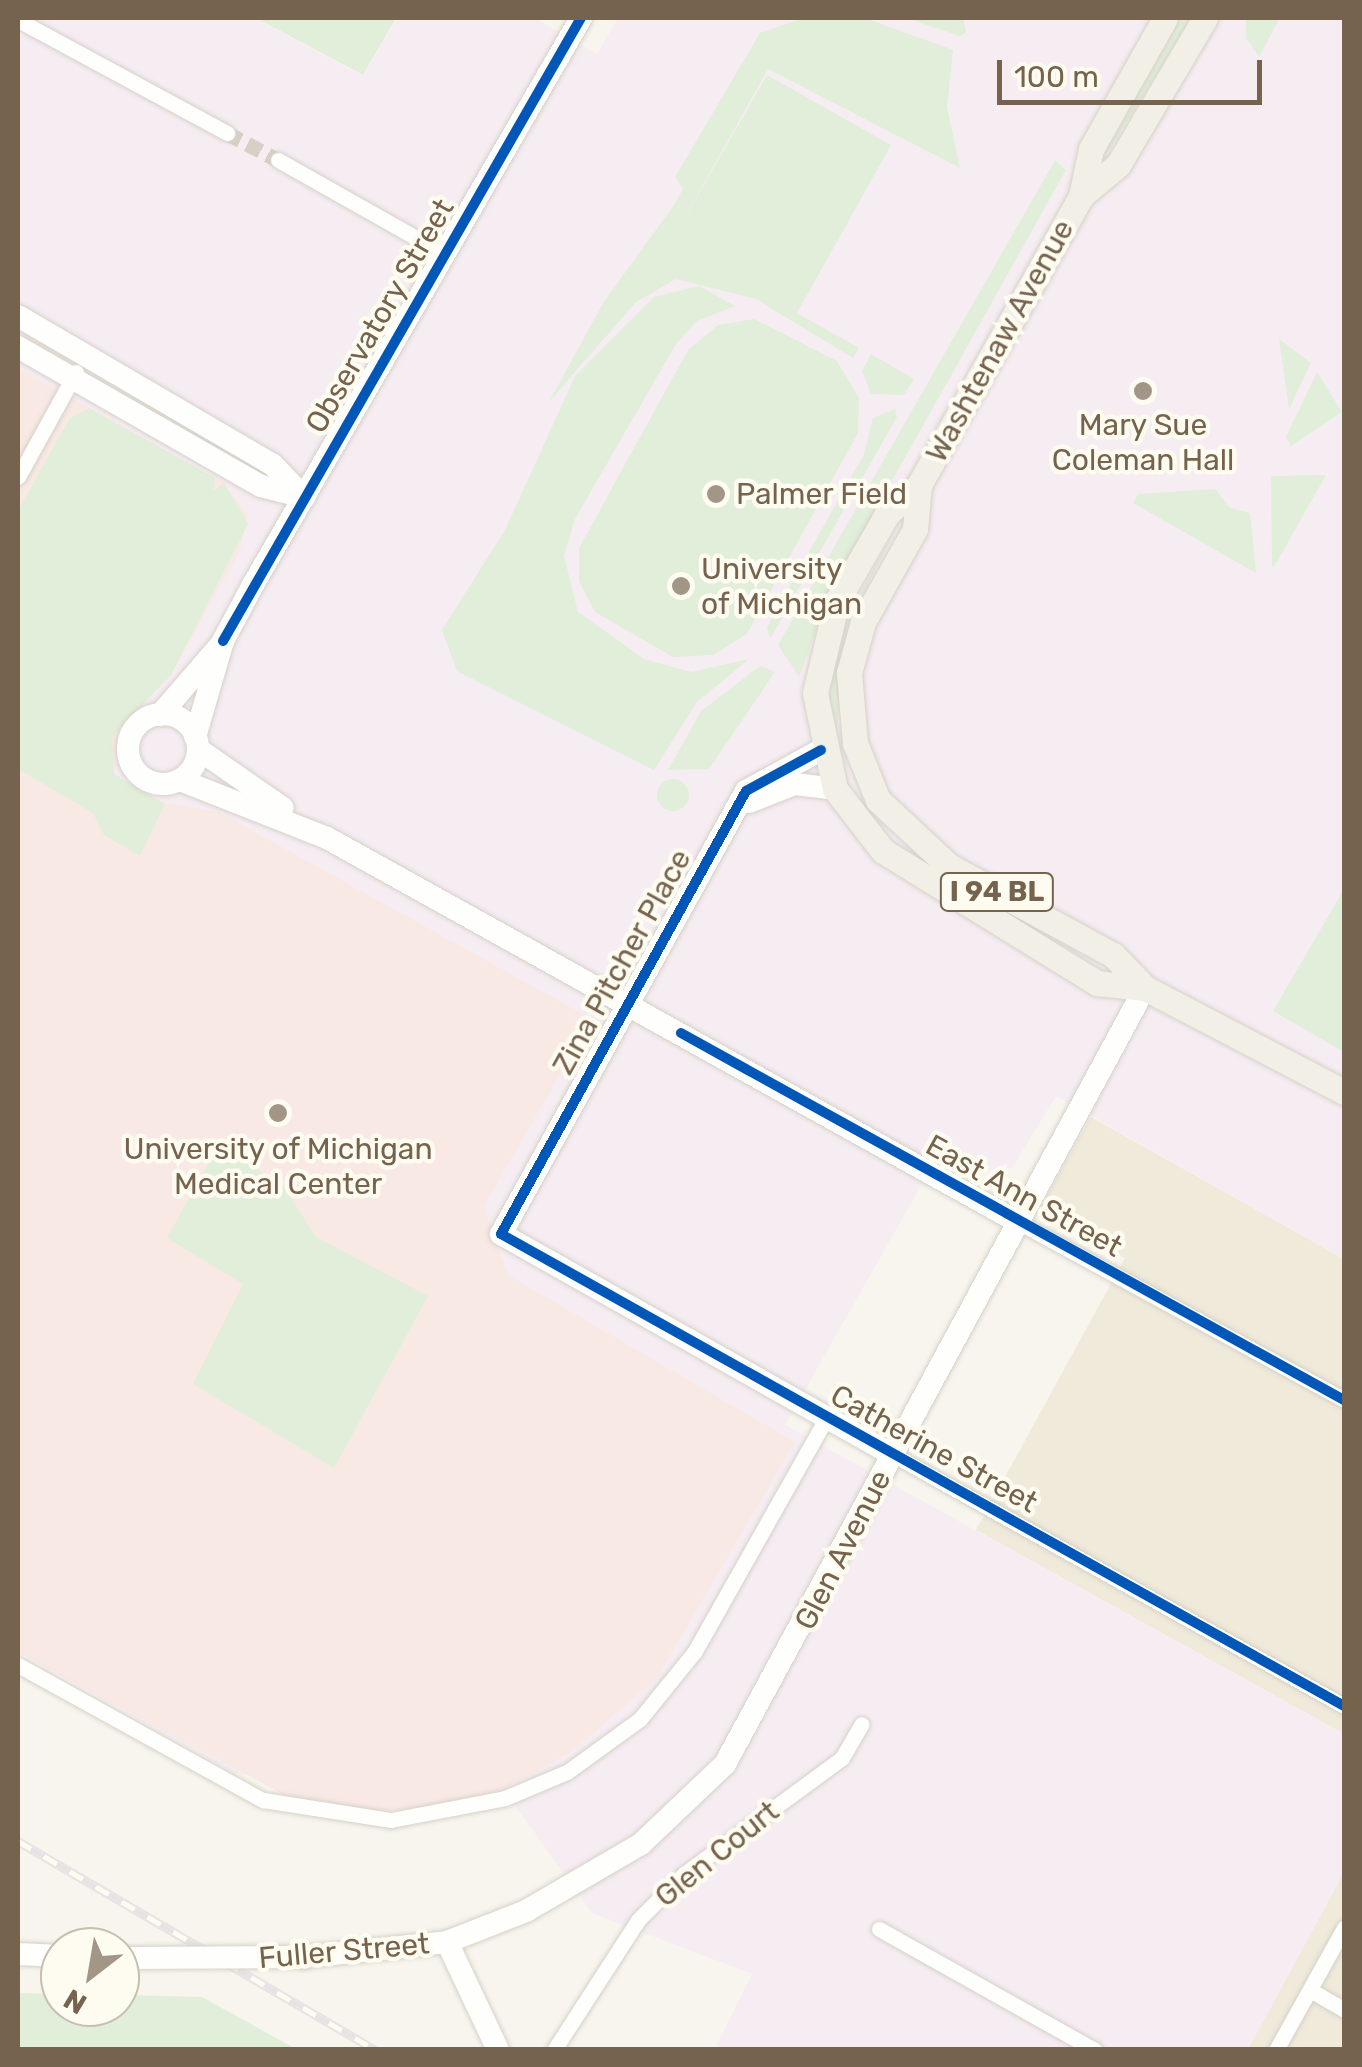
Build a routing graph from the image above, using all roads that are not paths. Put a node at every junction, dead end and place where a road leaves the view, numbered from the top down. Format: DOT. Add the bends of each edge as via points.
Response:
graph roads {
  1 [pos="581,18"];
  2 [pos="1165,18"];
  3 [pos="1206,18"];
  4 [pos="18,20"];
  5 [pos="227,133"];
  6 [pos="278,160"];
  7 [pos="1080,196"];
  8 [pos="445,254"];
  9 [pos="18,316"];
  10 [pos="18,347"];
  11 [pos="86,356"];
  12 [pos="72,378"];
  13 [pos="18,477"];
  14 [pos="919,485"];
  15 [pos="304,497"];
  16 [pos="223,642"];
  17 [pos="160,715"];
  18 [pos="197,743"];
  19 [pos="821,750"];
  20 [pos="866,778"];
  21 [pos="180,780"];
  22 [pos="835,789"];
  23 [pos="725,826"];
  24 [pos="327,838"];
  25 [pos="1145,988"];
  26 [pos="625,1002"];
  27 [pos="1344,1092"];
  28 [pos="1018,1222"];
  29 [pos="501,1234"];
  30 [pos="1344,1400"];
  31 [pos="826,1417"];
  32 [pos="892,1454"];
  33 [pos="18,1665"];
  34 [pos="1344,1706"];
  35 [pos="862,1724"];
  36 [pos="1344,1928"];
  37 [pos="879,1930"];
  38 [pos="447,1942"];
  39 [pos="140,1958"];
  40 [pos="1310,1990"];
  41 [pos="1344,2010"];
  42 [pos="498,2050"];
  43 [pos="554,2050"];
  44 [pos="1095,2050"];
  45 [pos="1276,2050"];
  1 -- 8 [label="street, Observatory Street"];
  2 -- 7 [label="main road, Washtenaw Avenue / I 94 BL" via="1091,149"];
  3 -- 7 [label="main road, Washtenaw Avenue / I 94 BL" via="1118,165"];
  4 -- 5 [label="street"];
  6 -- 8 [label="street"];
  7 -- 14 [label="main road, Washtenaw Avenue / I 94 BL"];
  8 -- 15 [label="street, Observatory Street"];
  9 -- 11 [label="street"];
  10 -- 12 [label="street"];
  11 -- 12 [label="street"];
  11 -- 15 [label="street" via="273,465"];
  12 -- 13 [label="street"];
  12 -- 15 [label="street" via="261,486"];
  14 -- 19 [label="main road, Washtenaw Avenue / I 94 BL" via="887,514 826,627 815,694"];
  14 -- 20 [label="main road, Washtenaw Avenue / I 94 BL" via="915,529 851,661 856,743"];
  15 -- 16 [label="street, Observatory Street"];
  16 -- 17 [label="street, Observatory Street"];
  16 -- 18 [label="street, Observatory Street"];
  17 -- 18 [label="street" via="183,720"];
  17 -- 21 [label="street" via="134,730 128,759 149,781"];
  18 -- 21 [label="street"];
  18 -- 24 [label="street, East Ann Street"];
  19 -- 20 [label="main road" via="838,752"];
  19 -- 22 [label="main road, I 94 BL"];
  19 -- 23 [label="street, Zina Pitcher Place" via="764,776"];
  20 -- 25 [label="main road, I 94 BL" via="917,844 1113,955"];
  21 -- 24 [label="street, East Ann Street"];
  22 -- 23 [label="street, Zina Pitcher Place" via="776,787"];
  22 -- 25 [label="main road, I 94 BL" via="882,851 912,873 1097,983"];
  23 -- 26 [label="street, Zina Pitcher Place"];
  24 -- 26 [label="street, East Ann Street"];
  25 -- 27 [label="main road, I 94 BL"];
  25 -- 28 [label="street, Glen Avenue"];
  26 -- 28 [label="street, East Ann Street"];
  26 -- 29 [label="street, Zina Pitcher Place"];
  28 -- 30 [label="street, East Ann Street"];
  28 -- 32 [label="street, Glen Avenue"];
  29 -- 31 [label="street, Catherine Street"];
  31 -- 32 [label="street, Catherine Street"];
  31 -- 33 [label="street" via="695,1651 640,1718 566,1772 505,1798 391,1820 263,1800"];
  32 -- 34 [label="street, Catherine Street"];
  32 -- 38 [label="street, Glen Avenue" via="757,1717 688,1805 585,1880"];
  35 -- 43 [label="street, Glen Court" via="842,1758 684,1874 638,1920"];
  36 -- 40 [label="street"];
  37 -- 44 [label="street"];
  38 -- 39 [label="street, Fuller Street, bridge" via="303,1957"];
  38 -- 42 [label="street, Fuller Street"];
  40 -- 41 [label="street"];
  40 -- 45 [label="street"];
}
